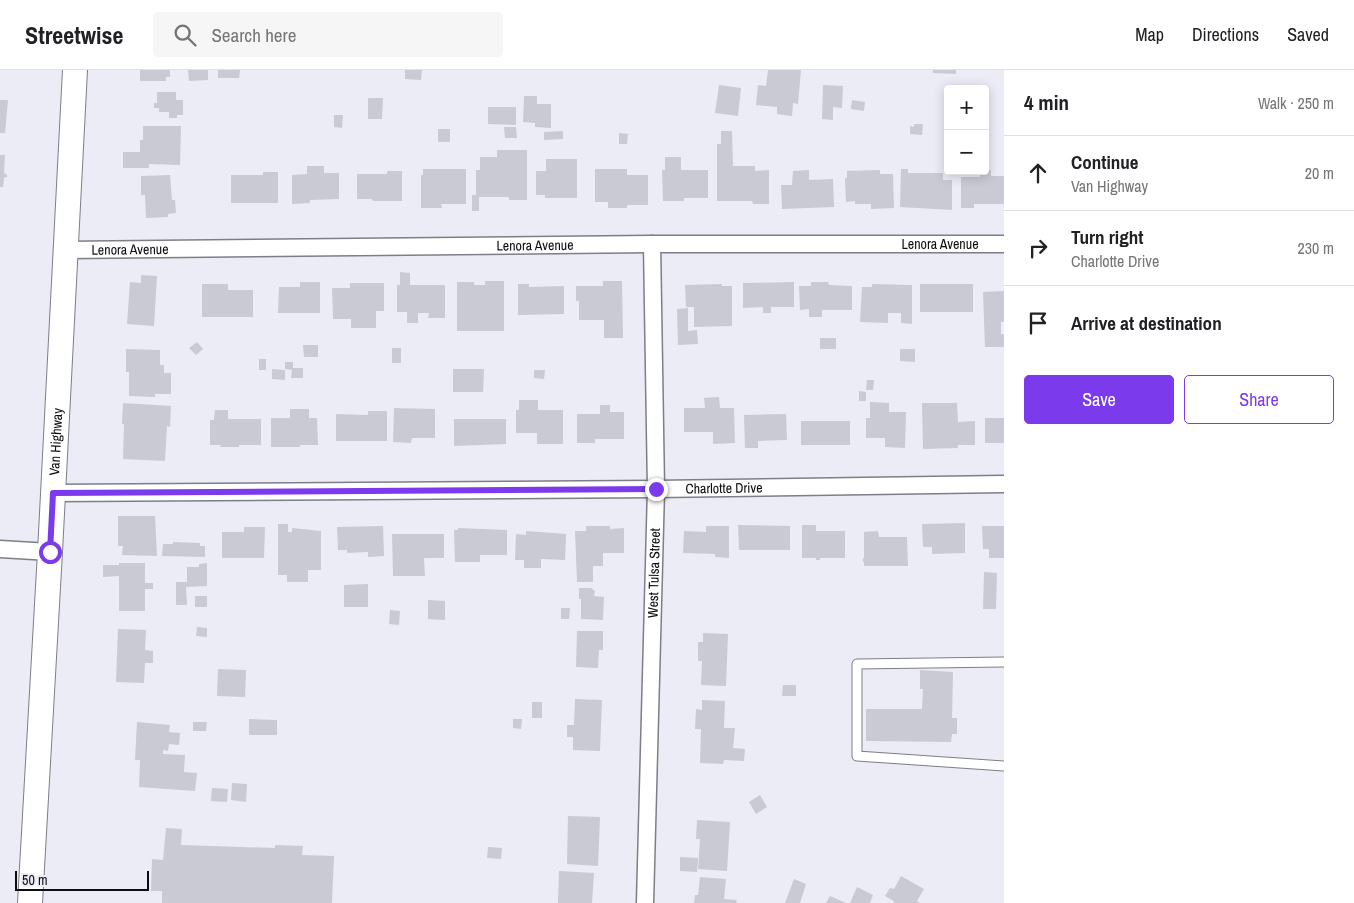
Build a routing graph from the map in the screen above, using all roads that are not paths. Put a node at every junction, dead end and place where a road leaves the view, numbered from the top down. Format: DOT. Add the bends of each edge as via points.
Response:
graph roads {
  1 [pos="75,70"];
  2 [pos="652,244"];
  3 [pos="1004,244"];
  4 [pos="65,250"];
  5 [pos="1004,484"];
  6 [pos="656,489"];
  7 [pos="53,493"];
  8 [pos="0,549"];
  9 [pos="50,552"];
  10 [pos="1004,662"];
  11 [pos="1004,766"];
  12 [pos="30,903"];
  13 [pos="645,903"];
  1 -- 4 [label="main road, Van Highway"];
  2 -- 3 [label="street, Lenora Avenue"];
  2 -- 4 [label="street, Lenora Avenue"];
  2 -- 6 [label="street, West Tulsa Street"];
  4 -- 7 [label="main road, Van Highway"];
  5 -- 6 [label="street, Charlotte Drive"];
  6 -- 7 [label="street, Charlotte Drive"];
  6 -- 13 [label="street, West Tulsa Street"];
  7 -- 9 [label="main road, Van Highway"];
  8 -- 9 [label="street"];
  9 -- 12 [label="main road, Van Highway"];
  10 -- 11 [label="lane" via="857,664 857,756"];
}
